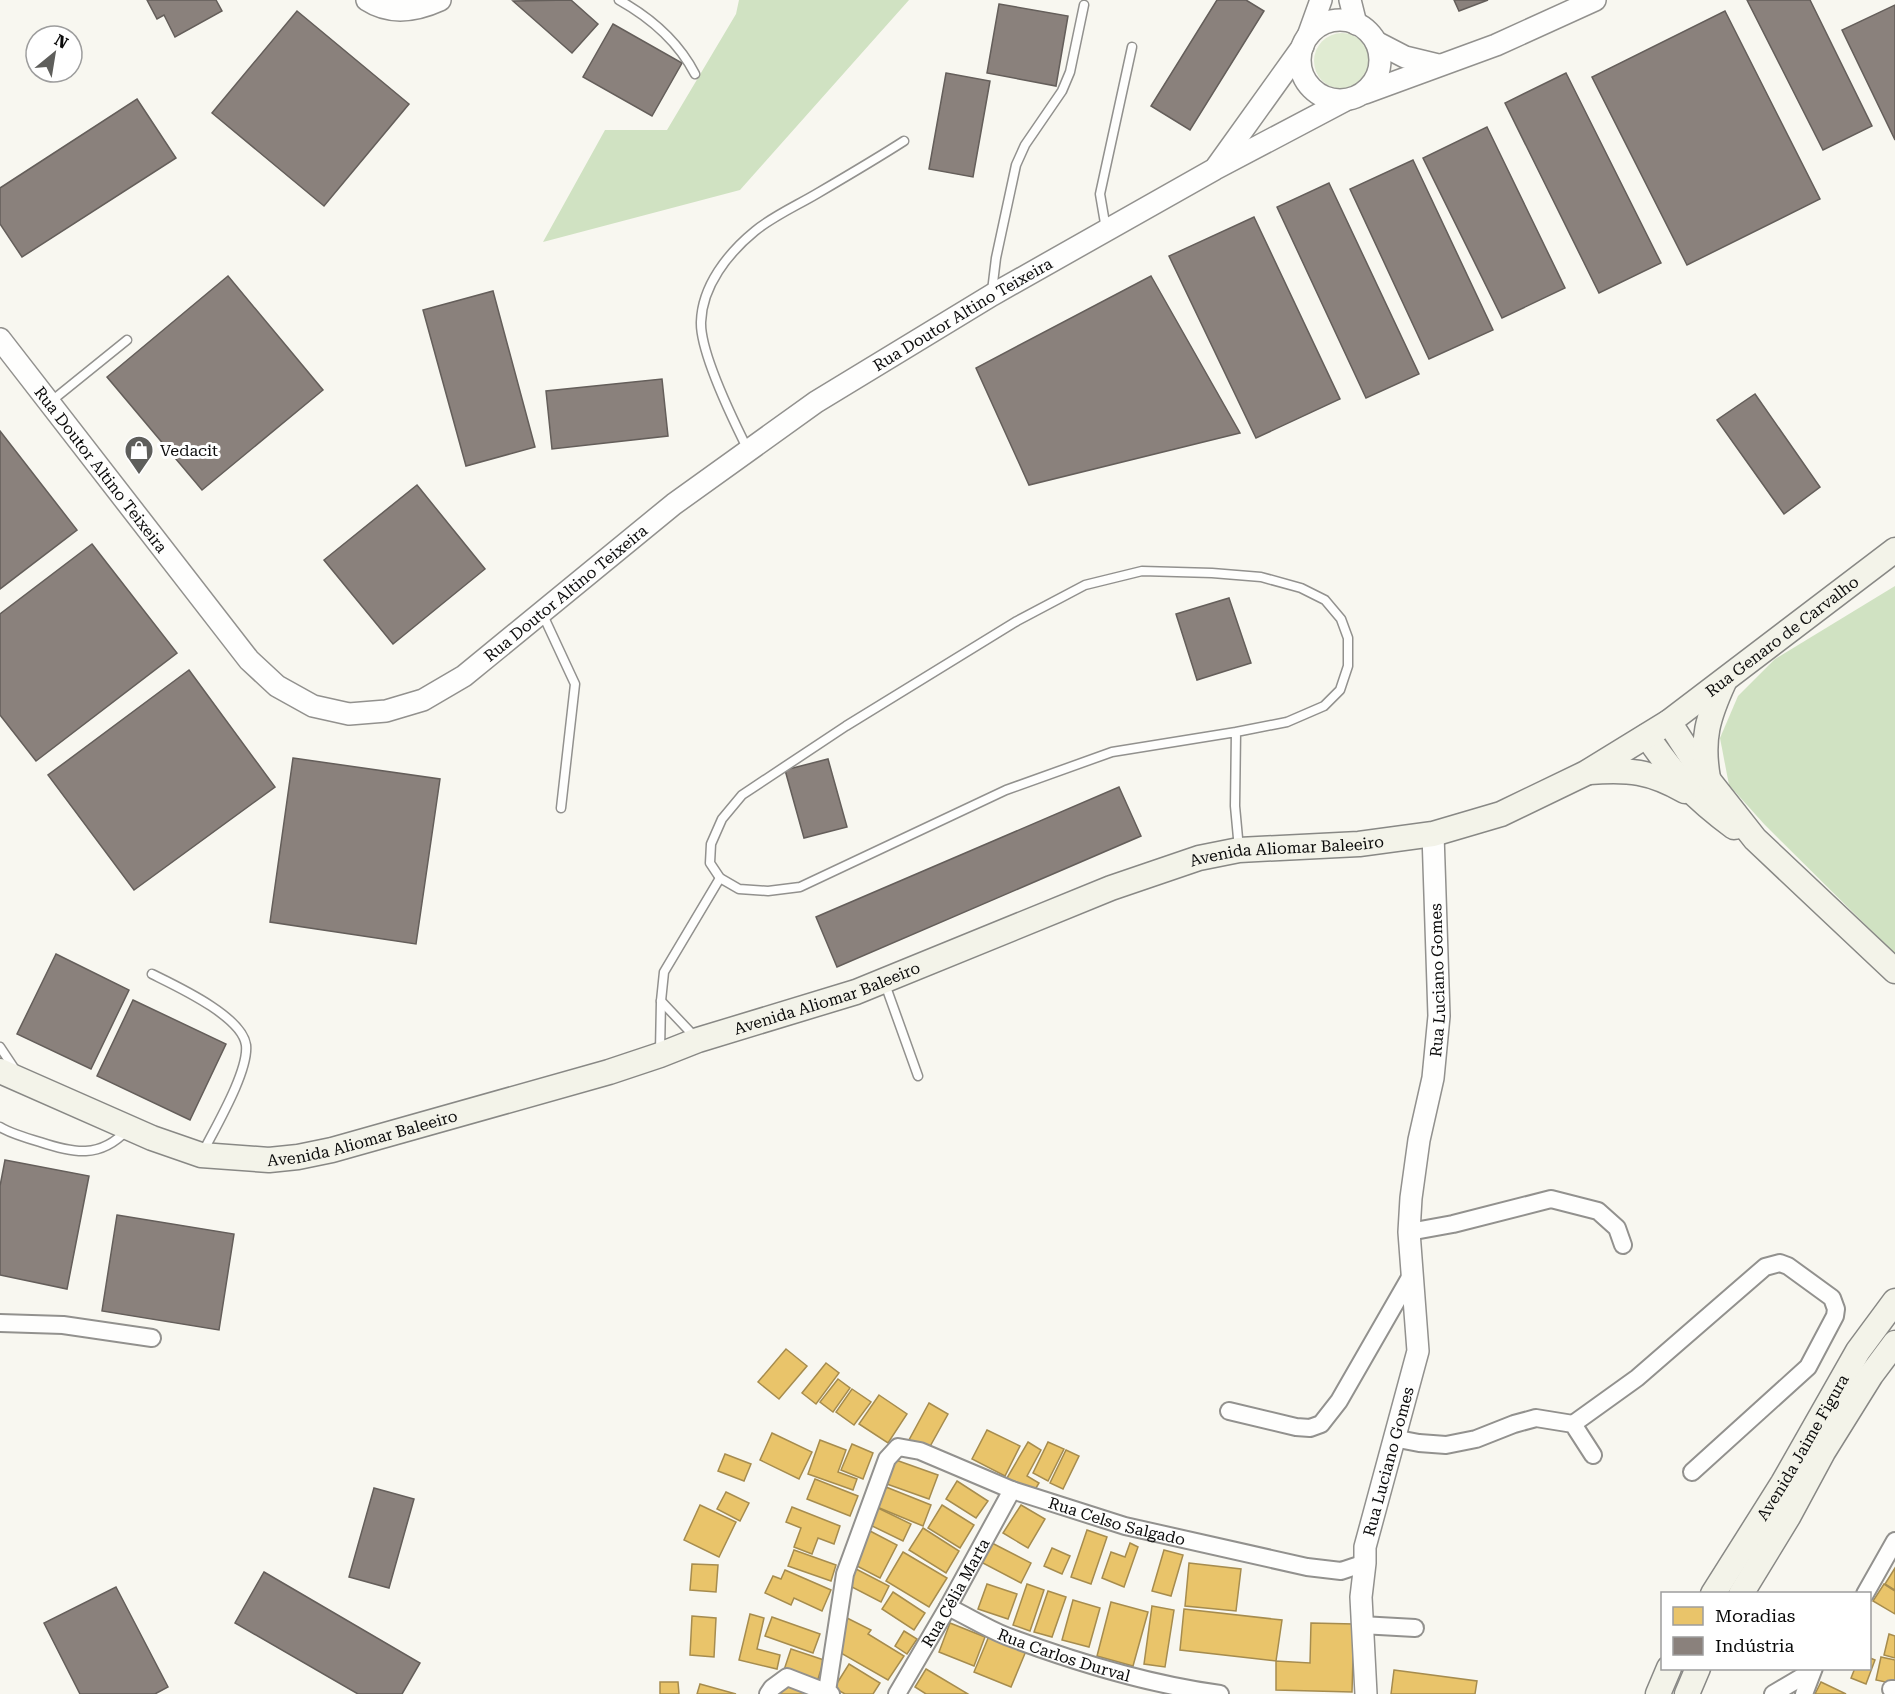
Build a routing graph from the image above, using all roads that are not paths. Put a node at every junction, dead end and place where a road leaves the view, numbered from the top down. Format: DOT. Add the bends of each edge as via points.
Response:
graph roads {
  1 [pos="367,0"];
  2 [pos="440,0"];
  3 [pos="619,0"];
  4 [pos="1321,0"];
  5 [pos="1350,0"];
  6 [pos="1595,0"];
  7 [pos="1084,5"];
  8 [pos="1356,24"];
  9 [pos="1305,41"];
  10 [pos="1376,42"];
  11 [pos="1132,47"];
  12 [pos="1438,65"];
  13 [pos="695,74"];
  14 [pos="1365,93"];
  15 [pos="1344,101"];
  16 [pos="904,141"];
  17 [pos="1215,169"];
  18 [pos="1106,230"];
  19 [pos="992,295"];
  20 [pos="0,339"];
  21 [pos="127,340"];
  22 [pos="49,404"];
  23 [pos="748,451"];
  24 [pos="1895,550"];
  25 [pos="542,613"];
  26 [pos="1725,680"];
  27 [pos="1669,722"];
  28 [pos="1236,732"];
  29 [pos="1647,736"];
  30 [pos="1586,772"];
  31 [pos="1702,788"];
  32 [pos="561,808"];
  33 [pos="1433,834"];
  34 [pos="1239,850"];
  35 [pos="720,878"];
  36 [pos="1895,971"];
  37 [pos="152,974"];
  38 [pos="884,981"];
  39 [pos="661,1001"];
  40 [pos="698,1040"];
  41 [pos="0,1047"];
  42 [pos="660,1055"];
  43 [pos="9,1074"];
  44 [pos="918,1077"];
  45 [pos="0,1127"];
  46 [pos="129,1128"];
  47 [pos="201,1155"];
  48 [pos="1409,1232"];
  49 [pos="1623,1245"];
  50 [pos="1412,1274"];
  51 [pos="1895,1301"];
  52 [pos="0,1323"];
  53 [pos="152,1338"];
  54 [pos="1895,1343"];
  55 [pos="1229,1411"];
  56 [pos="1574,1424"];
  57 [pos="1393,1438"];
  58 [pos="1593,1455"];
  59 [pos="1692,1472"];
  60 [pos="1012,1490"];
  61 [pos="1895,1541"];
  62 [pos="1365,1563"];
  63 [pos="1714,1592"];
  64 [pos="1742,1592"];
  65 [pos="1867,1592"];
  66 [pos="948,1607"];
  67 [pos="1361,1625"];
  68 [pos="1415,1628"];
  69 [pos="1668,1670"];
  70 [pos="1697,1670"];
  71 [pos="1813,1670"];
  72 [pos="829,1693"];
  73 [pos="768,1694"];
  74 [pos="897,1694"];
  75 [pos="1220,1694"];
  76 [pos="1365,1694"];
  77 [pos="1658,1694"];
  78 [pos="1687,1694"];
  79 [pos="1773,1694"];
  80 [pos="1804,1694"];
  1 -- 2 [label="street" via="399,11 424,8"];
  3 -- 13 [label="lane" via="671,39"];
  4 -- 9 [label="street"];
  5 -- 8 [label="street"];
  6 -- 12 [label="street" via="1496,45"];
  7 -- 19 [label="lane" via="1070,72 1062,91 1016,165"];
  8 -- 9 [label="street" via="1330,22 1318,27"];
  8 -- 10 [label="street"];
  9 -- 15 [label="street" via="1300,57 1307,84 1330,99"];
  9 -- 17 [label="street, Rua Doutor Altino Teixeira"];
  10 -- 12 [label="street" via="1405,57"];
  10 -- 14 [label="street" via="1381,64"];
  11 -- 18 [label="lane" via="1100,194"];
  12 -- 14 [label="street"];
  14 -- 15 [label="street"];
  15 -- 17 [label="street, Rua Doutor Altino Teixeira"];
  16 -- 23 [label="lane" via="756,230 714,277 704,300 704,346"];
  17 -- 18 [label="street, Rua Doutor Altino Teixeira"];
  18 -- 19 [label="street, Rua Doutor Altino Teixeira"];
  19 -- 23 [label="street, Rua Doutor Altino Teixeira" via="816,402"];
  20 -- 22 [label="street, Rua Doutor Altino Teixeira"];
  21 -- 22 [label="lane"];
  22 -- 25 [label="street, Rua Doutor Altino Teixeira" via="249,660 277,686 313,706 349,714 386,711 423,700 464,676"];
  23 -- 25 [label="street, Rua Doutor Altino Teixeira" via="674,504"];
  24 -- 26 [label="main road, Rua Genaro de Carvalho"];
  25 -- 32 [label="lane" via="575,684"];
  26 -- 27 [label="main road, Rua Genaro de Carvalho"];
  26 -- 31 [label="main road" via="1707,723"];
  27 -- 29 [label="main road, Avenida Aliomar Baleeiro"];
  27 -- 31 [label="main road"];
  28 -- 34 [label="lane"];
  28 -- 35 [label="lane" via="1112,752 1006,790 800,887 739,889"];
  28 -- 35 [label="lane" via="1287,722 1324,706 1340,690 1348,666 1348,638 1341,619 1325,600 1301,588 1262,577 1212,573 1142,571 1085,585 1017,621 742,795 722,819 711,844 710,863"];
  29 -- 30 [label="main road, Avenida Aliomar Baleeiro"];
  29 -- 31 [label="main road" via="1662,758"];
  30 -- 31 [label="main road" via="1649,774 1670,783"];
  30 -- 33 [label="main road, Avenida Aliomar Baleeiro" via="1501,814"];
  31 -- 36 [label="main road"];
  33 -- 34 [label="main road, Avenida Aliomar Baleeiro" via="1359,844"];
  33 -- 48 [label="street, Rua Luciano Gomes" via="1439,1026 1412,1187"];
  34 -- 38 [label="main road, Avenida Aliomar Baleeiro" via="1156,871"];
  35 -- 39 [label="lane" via="663,972"];
  37 -- 47 [label="lane" via="197,996 222,1014 246,1043 238,1081"];
  38 -- 40 [label="main road, Avenida Aliomar Baleeiro"];
  38 -- 44 [label="lane"];
  39 -- 40 [label="lane"];
  39 -- 42 [label="lane"];
  40 -- 42 [label="main road, Avenida Aliomar Baleeiro"];
  41 -- 43 [label="lane" via="12,1064"];
  42 -- 47 [label="main road, Avenida Aliomar Baleeiro" via="298,1158 269,1161"];
  43 -- 46 [label="main road, Avenida Aliomar Baleeiro"];
  45 -- 46 [label="lane" via="77,1152 107,1146"];
  46 -- 47 [label="main road, Avenida Aliomar Baleeiro"];
  48 -- 49 [label="street" via="1551,1200 1598,1211 1617,1228"];
  48 -- 50 [label="street, Rua Luciano Gomes"];
  50 -- 55 [label="street" via="1339,1401 1321,1424 1296,1427"];
  50 -- 57 [label="street, Rua Luciano Gomes" via="1418,1351"];
  51 -- 63 [label="main road, Avenida Jaime Figura" via="1858,1351 1783,1483"];
  52 -- 53 [label="street" via="63,1325"];
  54 -- 64 [label="main road, Avenida Jaime Figura" via="1823,1452"];
  56 -- 57 [label="street" via="1536,1418 1446,1445"];
  56 -- 58 [label="street"];
  56 -- 59 [label="street" via="1637,1378 1765,1267 1780,1263 1788,1266 1832,1298 1835,1316 1808,1367"];
  57 -- 62 [label="street, Rua Luciano Gomes" via="1365,1547"];
  60 -- 62 [label="street, Rua Celso Salgado" via="1125,1526 1307,1567 1341,1571"];
  60 -- 66 [label="street, Rua Célia Marta"];
  60 -- 72 [label="street, Rua Celso Salgado" via="920,1451 905,1447 893,1450 845,1574"];
  61 -- 65 [label="street"];
  62 -- 67 [label="street, Rua Luciano Gomes"];
  66 -- 74 [label="street, Rua Célia Marta"];
  66 -- 75 [label="street, Rua Carlos Durval" via="1004,1635 1049,1650 1134,1677"];
  67 -- 68 [label="street"];
  67 -- 76 [label="street, Rua Luciano Gomes"];
  69 -- 77 [label="main road"];
  70 -- 78 [label="main road"];
  71 -- 79 [label="street"];
  71 -- 80 [label="street"];
  72 -- 73 [label="street" via="787,1677"];
}
